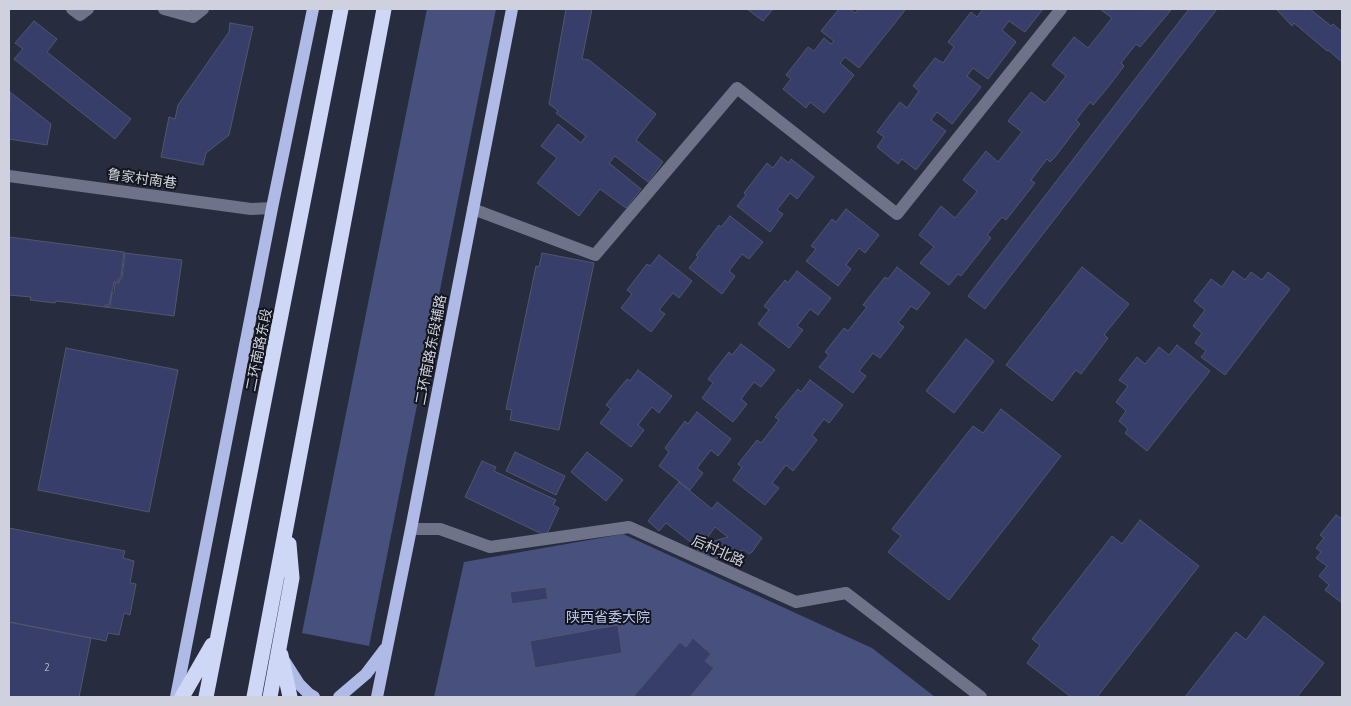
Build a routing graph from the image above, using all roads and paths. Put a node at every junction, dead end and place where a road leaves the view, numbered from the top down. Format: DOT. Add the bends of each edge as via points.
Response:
graph roads {
  1 [pos="72,9"];
  2 [pos="88,9"];
  3 [pos="164,9"];
  4 [pos="203,9"];
  5 [pos="313,9"];
  6 [pos="342,9"];
  7 [pos="384,9"];
  8 [pos="512,9"];
  9 [pos="1062,9"];
  10 [pos="9,176"];
  11 [pos="272,208"];
  12 [pos="473,209"];
  13 [pos="287,527"];
  14 [pos="412,529"];
  15 [pos="219,633"];
  16 [pos="387,646"];
  17 [pos="280,650"];
  18 [pos="376,694"];
  19 [pos="176,697"];
  20 [pos="182,697"];
  21 [pos="206,697"];
  22 [pos="254,697"];
  23 [pos="270,697"];
  24 [pos="290,697"];
  25 [pos="314,697"];
  26 [pos="339,697"];
  27 [pos="981,697"];
  1 -- 2 [label="street" via="80,15"];
  3 -- 4 [label="street" via="193,17"];
  5 -- 11 [label="main road"];
  6 -- 15 [label="highway, 二环南路东段"];
  7 -- 13 [label="highway"];
  8 -- 12 [label="main road, 二环南路东段辅路"];
  9 -- 12 [label="street" via="897,214 737,88 595,255"];
  10 -- 11 [label="street, 鲁家村南巷" via="251,209"];
  11 -- 19 [label="main road"];
  12 -- 14 [label="main road, 二环南路东段辅路"];
  13 -- 17 [label="highway" via="292,578"];
  13 -- 22 [label="highway"];
  14 -- 16 [label="main road, 二环南路东段辅路"];
  14 -- 27 [label="street, 后村北路" via="440,529 490,547 629,527 796,602 846,593"];
  15 -- 20 [label="highway"];
  15 -- 21 [label="highway, 二环南路东段"];
  16 -- 18 [label="main road, 二环南路东段辅路"];
  16 -- 26 [label="main road" via="366,674"];
  17 -- 23 [label="highway"];
  17 -- 24 [label="highway"];
  17 -- 25 [label="main road" via="299,684"];
}
